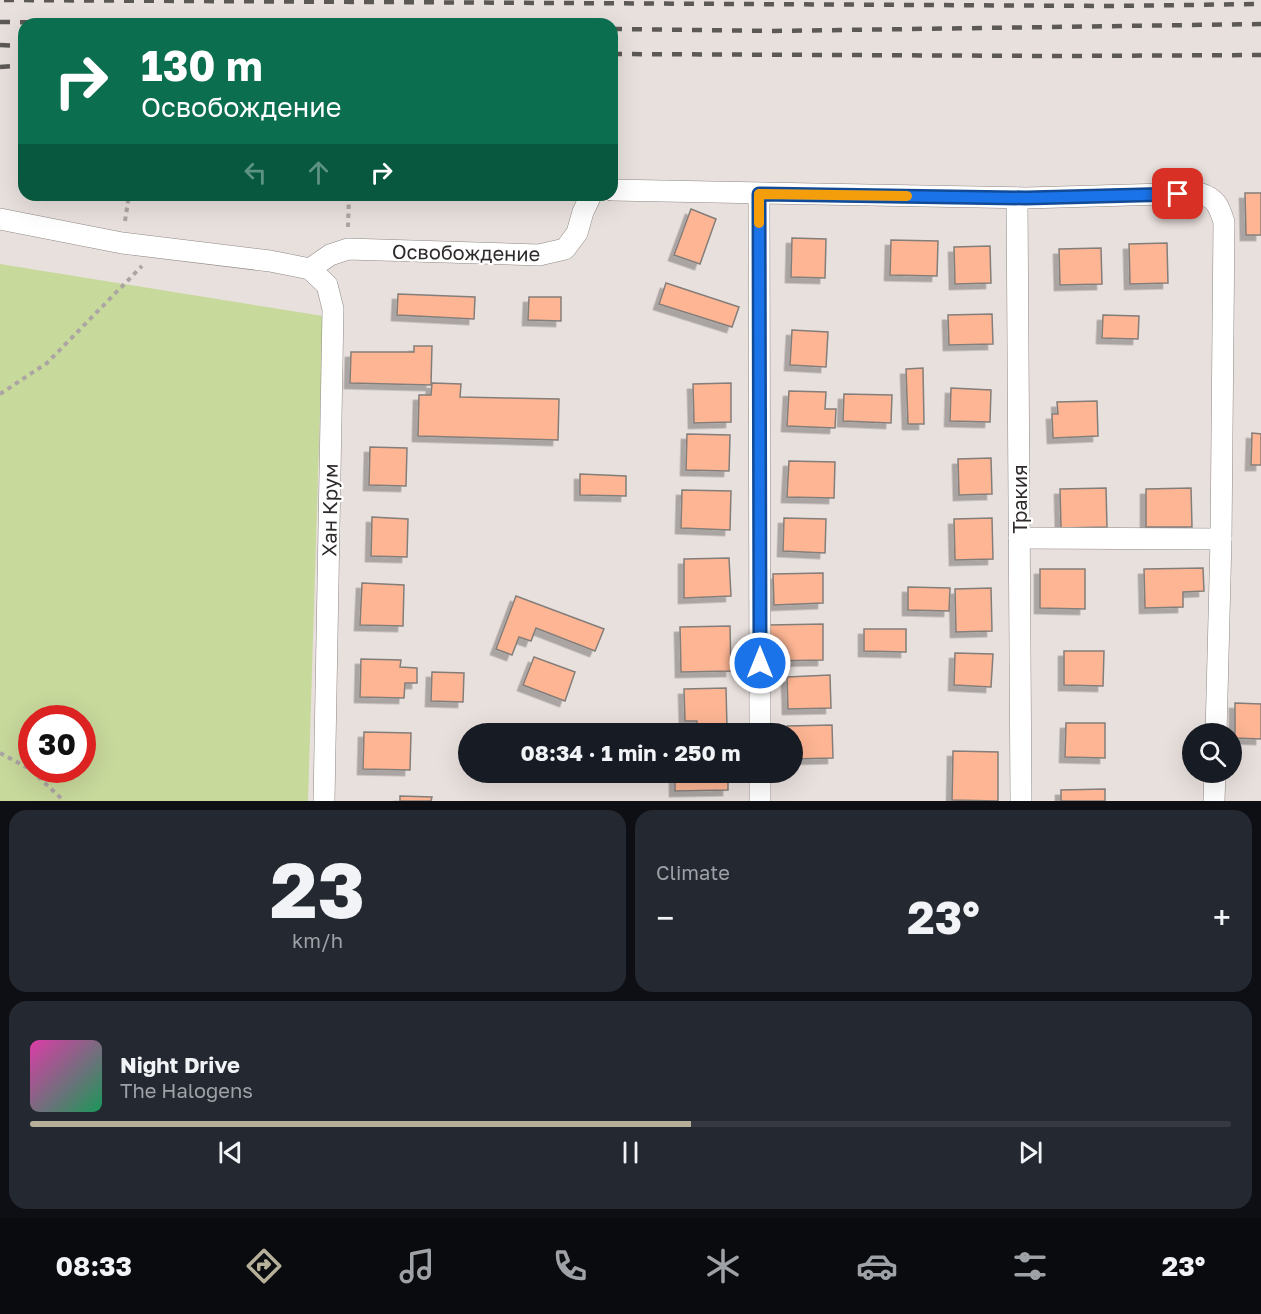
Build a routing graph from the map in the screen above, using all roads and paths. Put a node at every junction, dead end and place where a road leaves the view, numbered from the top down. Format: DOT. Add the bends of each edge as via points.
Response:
graph roads {
  1 [pos="618,190"];
  2 [pos="759,194"];
  3 [pos="1017,198"];
  4 [pos="349,201"];
  5 [pos="588,201"];
  6 [pos="0,219"];
  7 [pos="160,247"];
  8 [pos="348,249"];
  9 [pos="310,269"];
  10 [pos="1,394"];
  11 [pos="1019,538"];
  12 [pos="1221,539"];
  13 [pos="760,723"];
  14 [pos="1216,723"];
  15 [pos="0,753"];
  16 [pos="760,783"];
  17 [pos="1215,783"];
  18 [pos="64,801"];
  19 [pos="324,801"];
  20 [pos="760,801"];
  21 [pos="1021,801"];
  22 [pos="1214,801"];
  1 -- 2 [label="street"];
  2 -- 3 [label="street"];
  2 -- 13 [label="street"];
  3 -- 11 [label="street, Тракия"];
  3 -- 12 [label="street" via="1199,193 1211,196 1218,205 1224,222"];
  4 -- 8 [label="path"];
  5 -- 8 [label="street, Освобождение" via="577,233 565,249 539,255"];
  6 -- 7 [label="street"];
  7 -- 9 [label="street"];
  7 -- 10 [label="path" via="47,363"];
  8 -- 9 [label="street, Освобождение" via="330,255"];
  9 -- 19 [label="street, Хан Крум" via="327,285 333,309"];
  11 -- 12 [label="street"];
  11 -- 21 [label="street, Тракия"];
  12 -- 14 [label="street"];
  15 -- 18 [label="path" via="30,770"];
  16 -- 20 [label="street"];
  17 -- 22 [label="street"];
}
